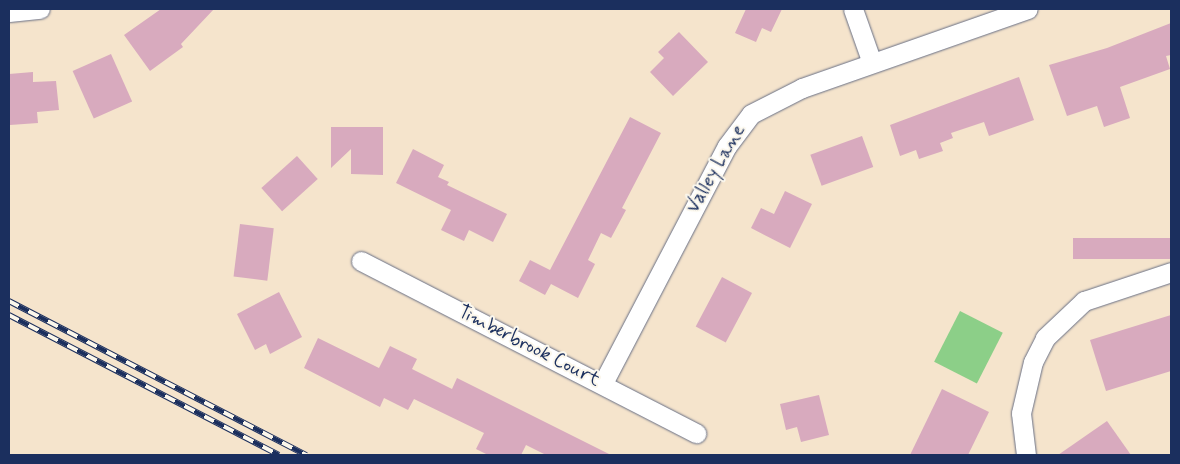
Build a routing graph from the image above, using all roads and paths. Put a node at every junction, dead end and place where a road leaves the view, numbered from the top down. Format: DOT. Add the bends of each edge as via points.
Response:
graph roads {
  1 [pos="40,9"];
  2 [pos="853,9"];
  3 [pos="1028,9"];
  4 [pos="9,12"];
  5 [pos="872,63"];
  6 [pos="361,261"];
  7 [pos="1171,272"];
  8 [pos="603,383"];
  9 [pos="696,433"];
  10 [pos="1026,455"];
  1 -- 4 [label="street"];
  2 -- 5 [label="street"];
  3 -- 5 [label="street, Valley Lane"];
  5 -- 8 [label="street, Valley Lane" via="775,100 743,121 684,224"];
  6 -- 8 [label="street, Timberbrook Court"];
  7 -- 10 [label="street" via="1084,301 1045,338 1033,362 1022,413"];
  8 -- 9 [label="street, Timberbrook Court"];
}
